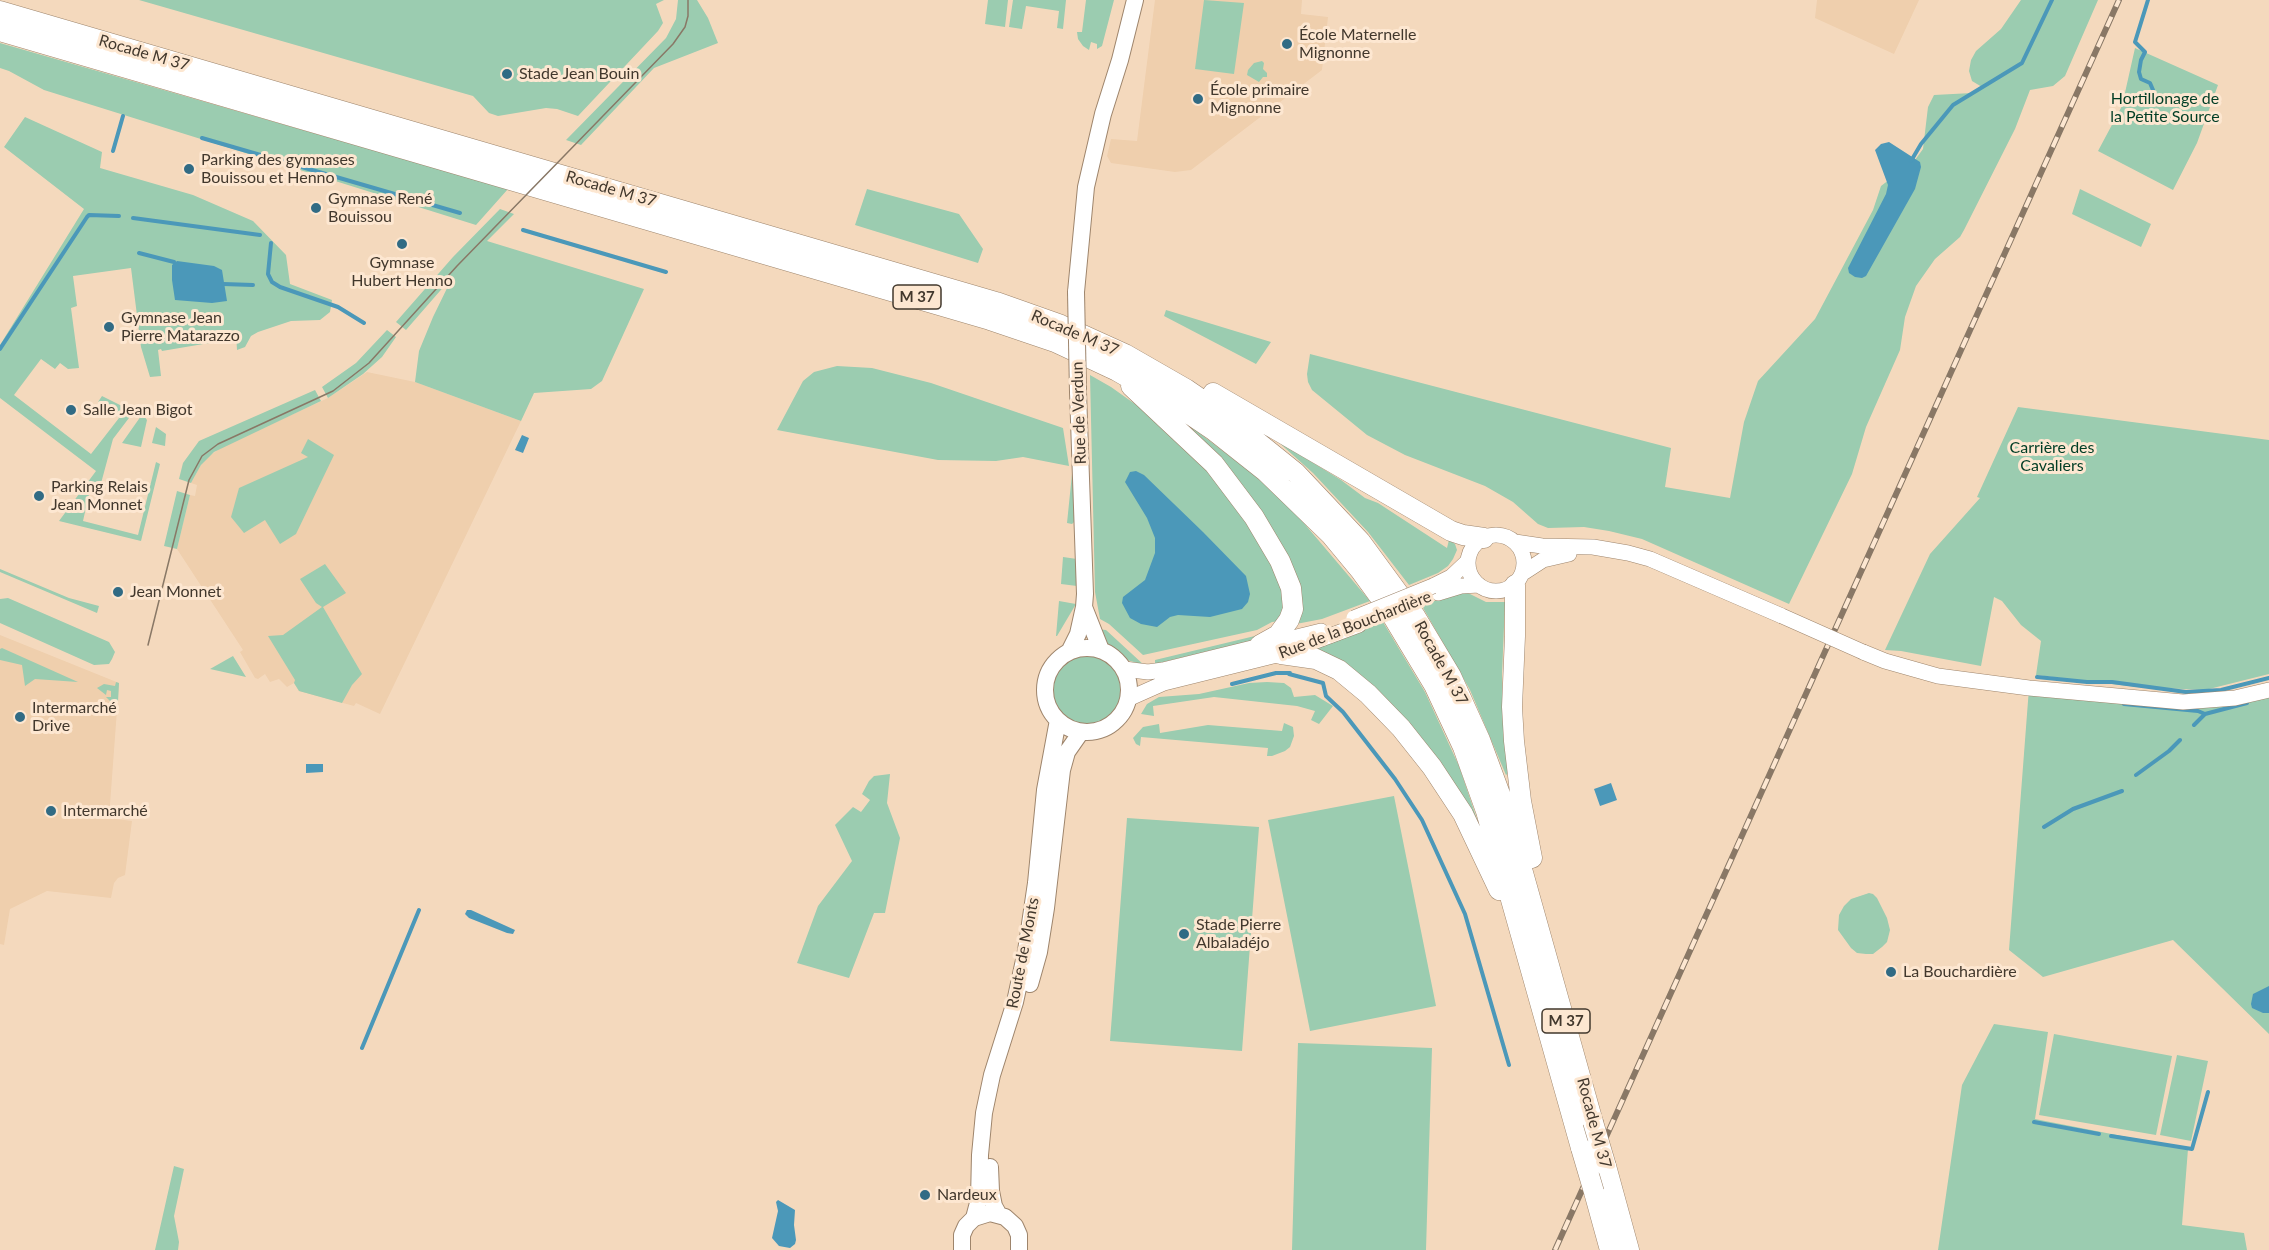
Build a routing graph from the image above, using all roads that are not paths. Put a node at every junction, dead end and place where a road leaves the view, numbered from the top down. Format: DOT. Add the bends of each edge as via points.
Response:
graph roads {
  1 [pos="1125,0"];
  2 [pos="1135,0"];
  3 [pos="0,11"];
  4 [pos="0,31"];
  5 [pos="1102,114"];
  6 [pos="1151,368"];
  7 [pos="1117,371"];
  8 [pos="1484,538"];
  9 [pos="1515,542"];
  10 [pos="1468,561"];
  11 [pos="1675,571"];
  12 [pos="1519,579"];
  13 [pos="1479,585"];
  14 [pos="1436,590"];
  15 [pos="1084,607"];
  16 [pos="1357,622"];
  17 [pos="1260,645"];
  18 [pos="1101,650"];
  19 [pos="1069,652"];
  20 [pos="1281,654"];
  21 [pos="1124,669"];
  22 [pos="2269,690"];
  23 [pos="1128,699"];
  24 [pos="1058,720"];
  25 [pos="1081,732"];
  26 [pos="1538,921"];
  27 [pos="1528,957"];
  28 [pos="999,1215"];
  29 [pos="974,1218"];
  30 [pos="962,1250"];
  31 [pos="1019,1250"];
  32 [pos="1610,1250"];
  33 [pos="1629,1250"];
  1 -- 5 [label="main road, Rue de Verdun"];
  2 -- 5 [label="main road, Rue de Verdun"];
  3 -- 6 [label="highway, Rocade M 37 / M 37" via="974,295 1061,325"];
  4 -- 7 [label="highway, Rocade M 37 / M 37" via="957,309 1054,342"];
  5 -- 15 [label="main road, Rue de Verdun, bridge" via="1086,187 1076,292"];
  6 -- 8 [label="highway" via="1211,392 1451,531"];
  6 -- 26 [label="highway, Rocade M 37 / M 37" via="1224,415 1296,473 1360,540 1402,596 1440,656 1476,729 1504,805"];
  7 -- 17 [label="highway" via="1214,464 1276,554 1291,588 1293,609 1278,635"];
  7 -- 27 [label="highway, Rocade M 37 / M 37" via="1194,417 1258,465 1316,519 1374,588 1423,665 1459,736 1486,811"];
  8 -- 9 [label="street" via="1500,536"];
  8 -- 10 [label="street" via="1473,548"];
  9 -- 11 [label="street" via="1607,549 1650,559"];
  9 -- 12 [label="street" via="1524,567"];
  10 -- 13 [label="street" via="1470,575"];
  10 -- 14 [label="street, Rue de la Bouchardière"];
  11 -- 12 [label="street" via="1580,553 1543,560"];
  11 -- 22 [label="street, bridge" via="1885,661 1938,676 2183,702 2235,698"];
  12 -- 13 [label="street" via="1497,592"];
  12 -- 26 [label="highway" via="1512,707"];
  13 -- 14 [label="street, Rue de la Bouchardière"];
  14 -- 16 [label="street, Rue de la Bouchardière"];
  15 -- 18 [label="main road, Rue de Verdun"];
  15 -- 19 [label="main road, Rue de Verdun"];
  16 -- 17 [label="street, Rue de la Bouchardière"];
  16 -- 20 [label="street, Rue de la Bouchardière"];
  17 -- 21 [label="street, Rue de la Bouchardière" via="1163,670"];
  18 -- 19 [label="main road" via="1079,648"];
  18 -- 21 [label="main road"];
  19 -- 24 [label="main road" via="1053,665 1045,682 1047,703"];
  20 -- 23 [label="street, Rue de la Bouchardière" via="1164,683"];
  20 -- 27 [label="highway" via="1316,659 1339,670 1368,694 1417,747 1463,814"];
  21 -- 23 [label="main road"];
  23 -- 25 [label="main road" via="1112,724"];
  24 -- 25 [label="main road"];
  24 -- 29 [label="main road, Route de Monts" via="1045,790 1026,951 986,1104"];
  25 -- 28 [label="main road, Route de Monts" via="1067,752 1062,770 1039,952 994,1114 990,1183"];
  26 -- 33 [label="highway, Rocade M 37 / M 37, bridge"];
  27 -- 32 [label="highway, Rocade M 37 / M 37, bridge"];
  28 -- 29 [label="main road" via="990,1213"];
  28 -- 31 [label="main road" via="1015,1226"];
  29 -- 30 [label="main road, Route de Monts" via="963,1230"];
}
